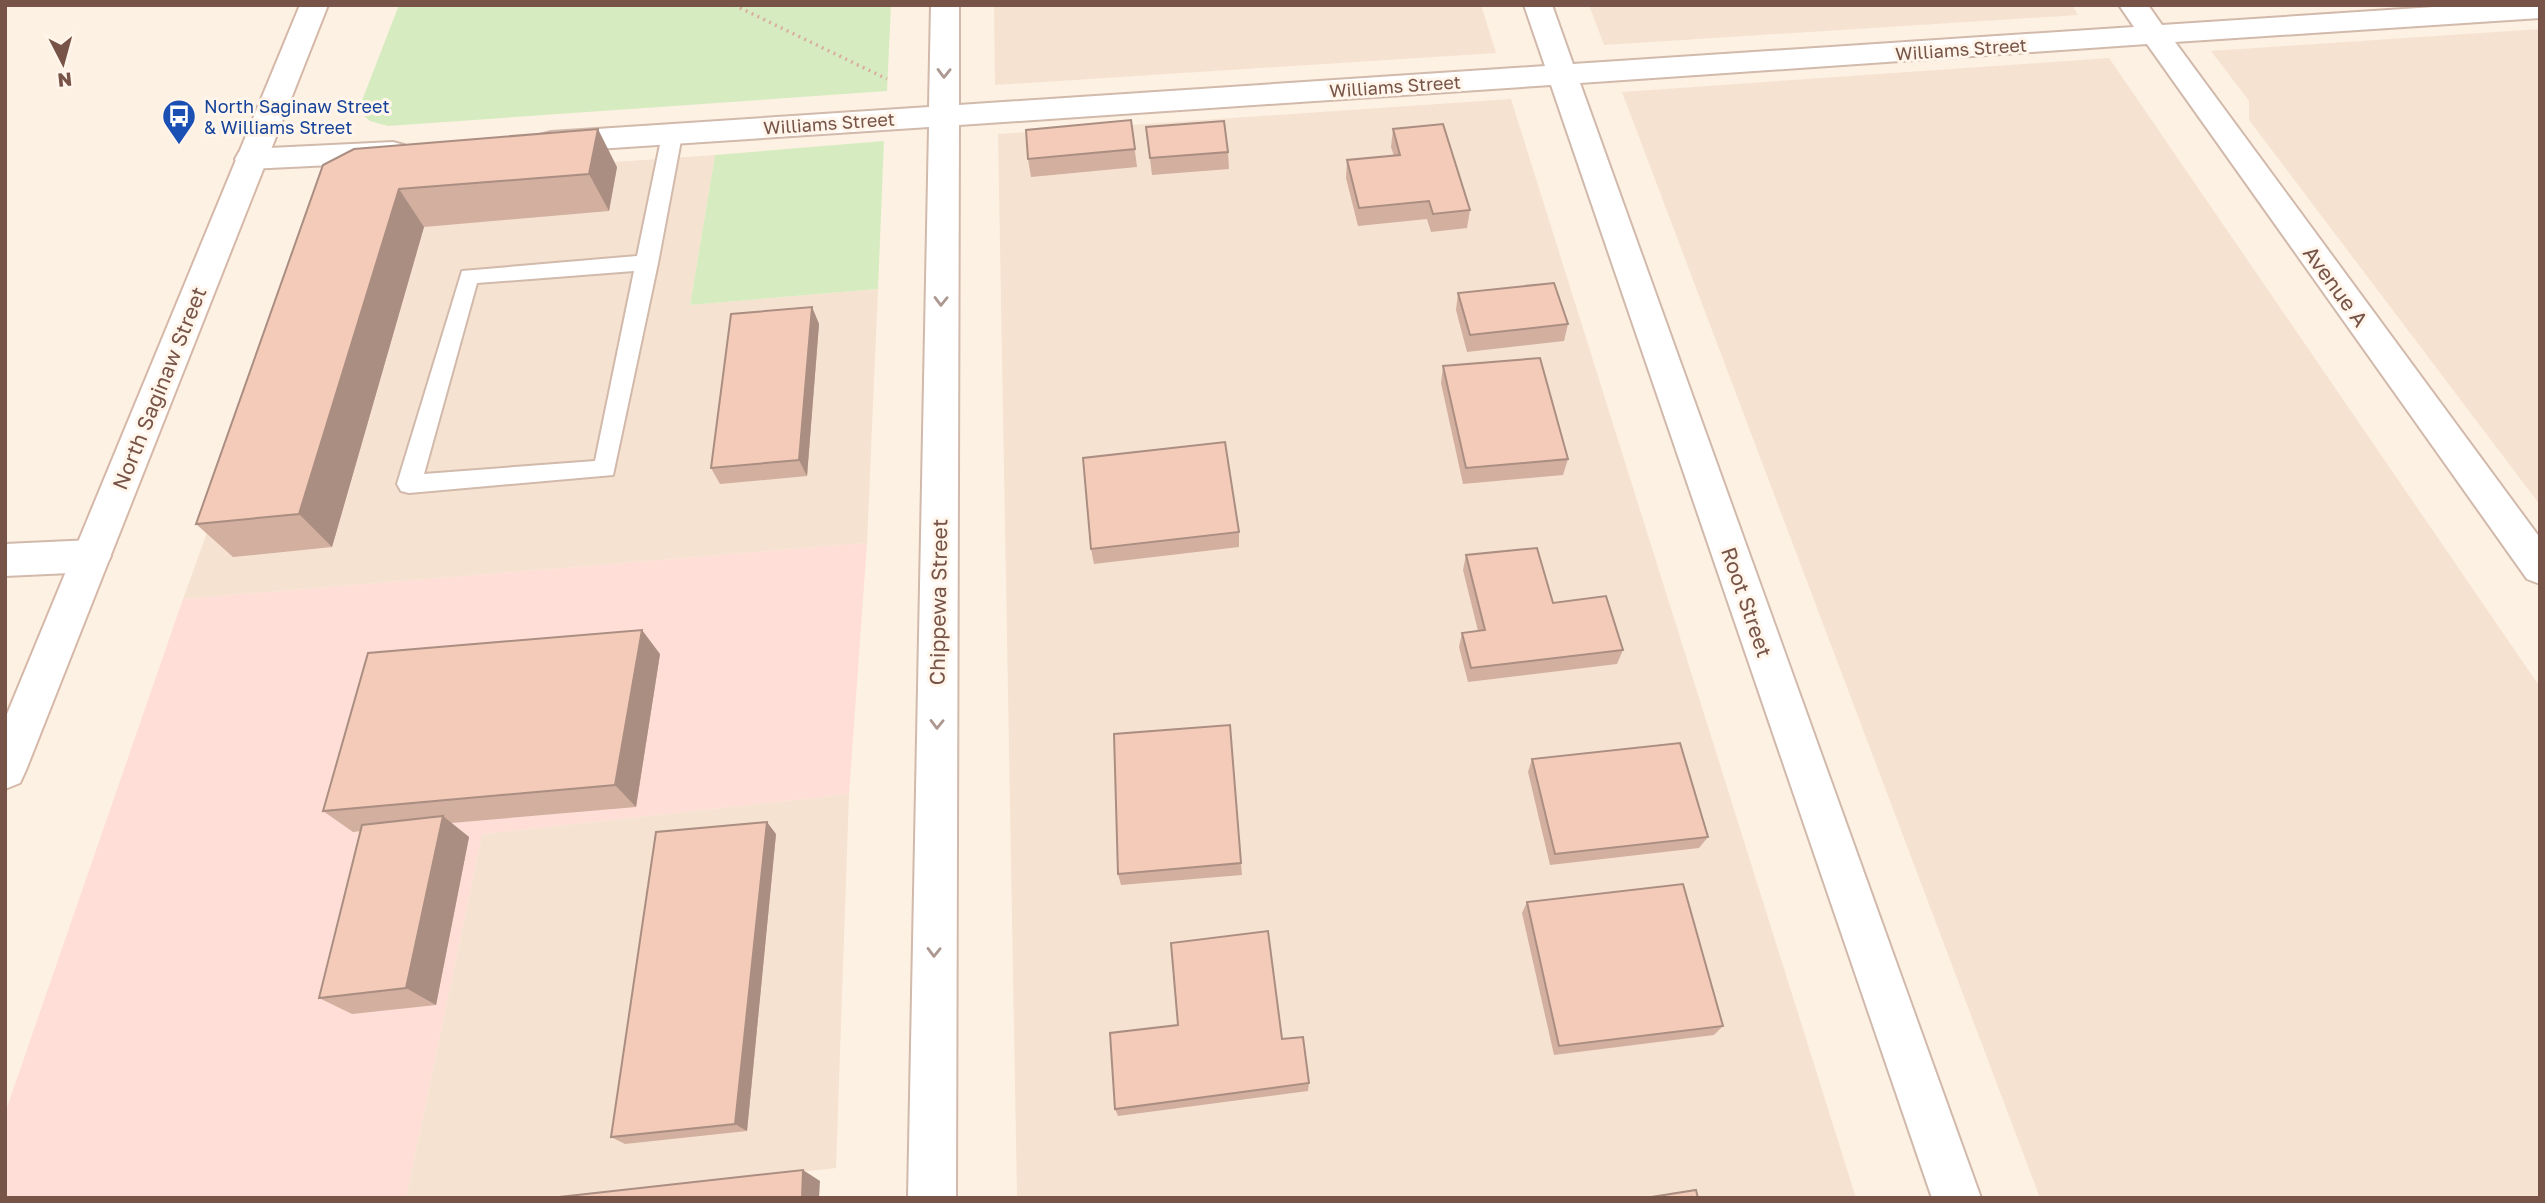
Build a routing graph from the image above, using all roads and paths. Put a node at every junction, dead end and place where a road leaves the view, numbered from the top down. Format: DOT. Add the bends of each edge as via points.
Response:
graph roads {
  1 [pos="314,5"];
  2 [pos="734,5"];
  3 [pos="944,5"];
  4 [pos="1538,5"];
  5 [pos="2133,5"];
  6 [pos="2540,9"];
  7 [pos="2155,36"];
  8 [pos="1563,75"];
  9 [pos="897,84"];
  10 [pos="943,115"];
  11 [pos="672,135"];
  12 [pos="522,144"];
  13 [pos="414,151"];
  14 [pos="250,159"];
  15 [pos="648,263"];
  16 [pos="92,556"];
  17 [pos="5,560"];
  18 [pos="2540,568"];
  19 [pos="5,770"];
  20 [pos="932,1198"];
  21 [pos="1957,1198"];
  1 -- 14 [label="street, North Saginaw Street"];
  2 -- 9 [label="path"];
  3 -- 10 [label="street, Chippewa Street, one-way"];
  4 -- 8 [label="street, Root Street"];
  5 -- 7 [label="street, Avenue A"];
  6 -- 7 [label="street, Williams Street"];
  7 -- 8 [label="street, Williams Street"];
  7 -- 18 [label="street, Avenue A"];
  8 -- 10 [label="street, Williams Street"];
  8 -- 21 [label="street, Root Street"];
  10 -- 11 [label="street, Williams Street"];
  10 -- 20 [label="street, Chippewa Street, one-way"];
  11 -- 12 [label="street, Williams Street"];
  11 -- 15 [label="lane"];
  13 -- 14 [label="street"];
  14 -- 16 [label="street, North Saginaw Street"];
  15 -- 15 [label="lane" via="605,469 409,484 469,276"];
  16 -- 17 [label="street"];
  16 -- 19 [label="street, North Saginaw Street"];
}
